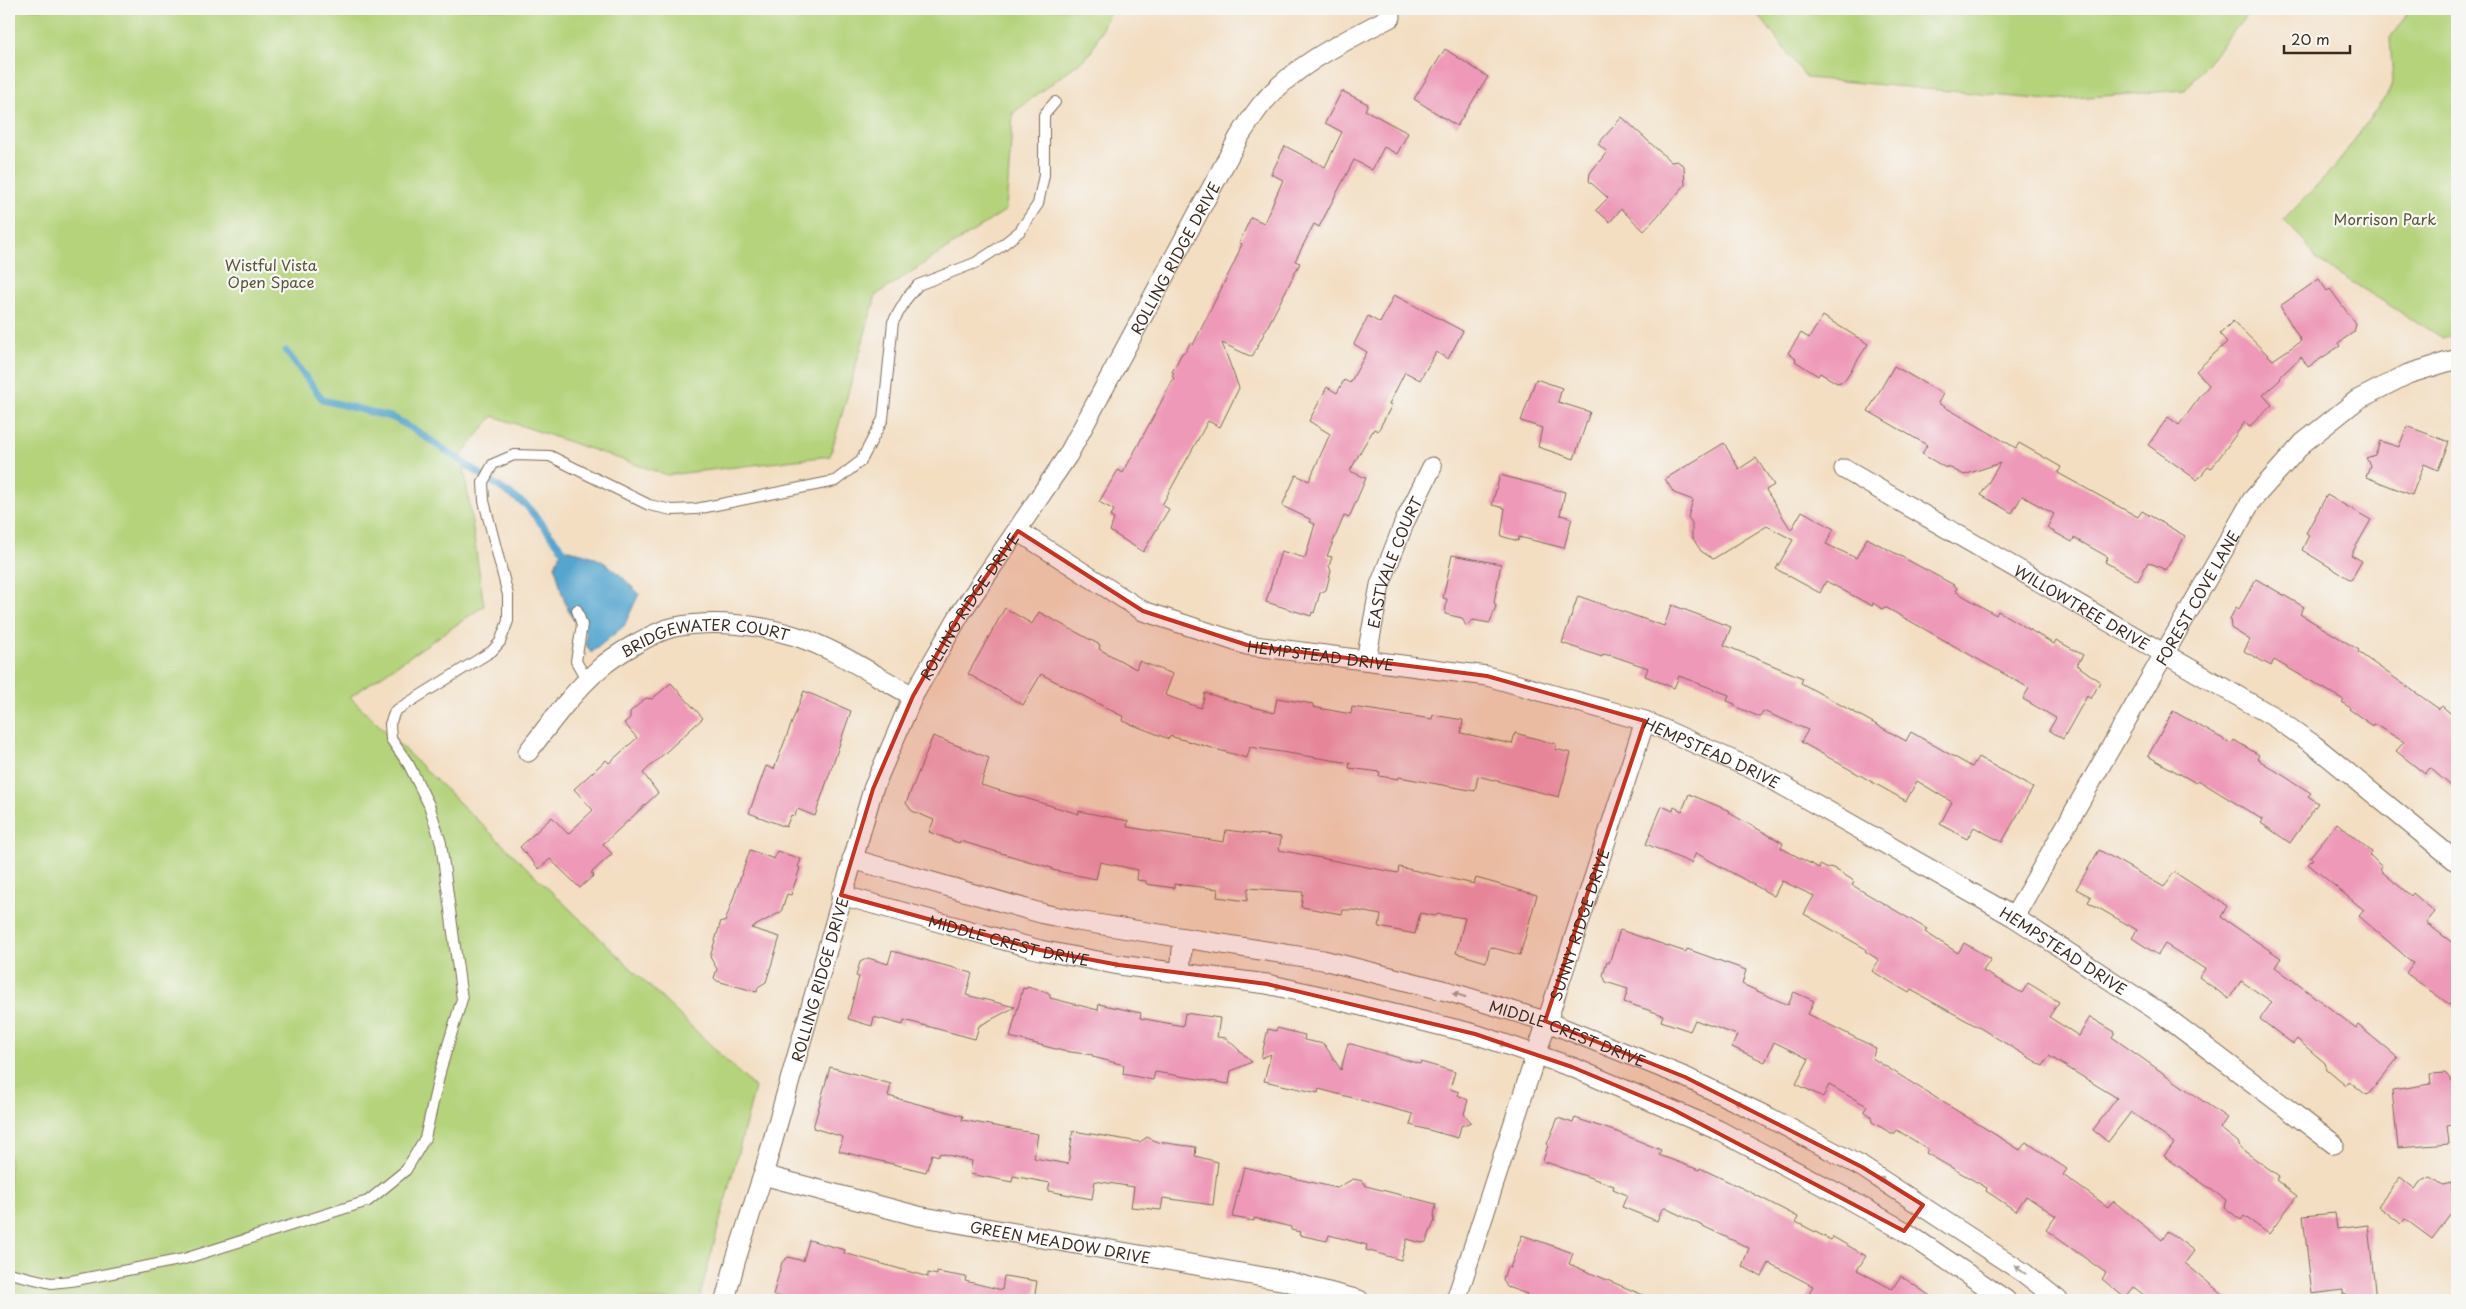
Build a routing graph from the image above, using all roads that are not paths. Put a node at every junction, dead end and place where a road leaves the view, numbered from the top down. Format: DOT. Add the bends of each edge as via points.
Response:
graph roads {
  1 [pos="1393,13"];
  2 [pos="1055,102"];
  3 [pos="2457,358"];
  4 [pos="1432,467"];
  5 [pos="1844,469"];
  6 [pos="1018,531"];
  7 [pos="577,610"];
  8 [pos="2165,654"];
  9 [pos="1366,660"];
  10 [pos="587,681"];
  11 [pos="913,696"];
  12 [pos="1645,721"];
  13 [pos="528,752"];
  14 [pos="852,859"];
  15 [pos="2457,862"];
  16 [pos="841,895"];
  17 [pos="2014,917"];
  18 [pos="1184,938"];
  19 [pos="1180,973"];
  20 [pos="1545,1021"];
  21 [pos="1535,1054"];
  22 [pos="2334,1144"];
  23 [pos="764,1175"];
  24 [pos="1923,1205"];
  25 [pos="1904,1231"];
  26 [pos="9,1273"];
  27 [pos="725,1300"];
  28 [pos="1359,1300"];
  29 [pos="1456,1300"];
  30 [pos="2006,1300"];
  31 [pos="2058,1300"];
  1 -- 6 [label="street, ROLLING RIDGE DRIVE" via="1296,71 1261,105 1239,137 1068,455"];
  2 -- 26 [label="lane" via="1044,115 1044,175 1038,204 1020,230 1000,247 975,263 918,285 907,298 893,322 883,419 860,462 835,481 696,509 672,510 649,505 550,456 514,455 493,464 483,482 484,502 508,595 508,621 500,642 492,651 395,711 390,724 391,739 409,765 429,805 441,844 462,998 425,1138 406,1170 368,1201 184,1259 71,1282 51,1283"];
  3 -- 8 [label="street, FOREST COVE LANE" via="2408,374 2357,400 2302,443 2252,500"];
  4 -- 9 [label="street, EASTVALE COURT" via="1405,521 1380,586"];
  5 -- 8 [label="street, WILLOWTREE DRIVE"];
  6 -- 9 [label="street, HEMPSTEAD DRIVE" via="1143,611 1246,645"];
  6 -- 11 [label="street, ROLLING RIDGE DRIVE" via="960,614"];
  7 -- 10 [label="lane" via="582,625 576,661"];
  8 -- 15 [label="street, WILLOWTREE DRIVE" via="2314,745"];
  8 -- 17 [label="street, FOREST COVE LANE"];
  9 -- 12 [label="street, HEMPSTEAD DRIVE" via="1487,676"];
  10 -- 11 [label="street, BRIDGEWATER COURT" via="600,667 634,644 673,627 714,623 795,636"];
  10 -- 13 [label="street, BRIDGEWATER COURT"];
  11 -- 14 [label="street, ROLLING RIDGE DRIVE" via="873,789"];
  12 -- 17 [label="street, HEMPSTEAD DRIVE" via="1761,773"];
  12 -- 20 [label="street, SUNNY RIDGE DRIVE"];
  14 -- 16 [label="street, ROLLING RIDGE DRIVE"];
  14 -- 18 [label="street, MIDDLE CREST DRIVE" via="1044,914"];
  16 -- 19 [label="street, MIDDLE CREST DRIVE, one-way" via="1040,950"];
  16 -- 23 [label="street, ROLLING RIDGE DRIVE"];
  17 -- 22 [label="street, HEMPSTEAD DRIVE" via="2162,1014"];
  18 -- 19 [label="street"];
  20 -- 18 [label="street, MIDDLE CREST DRIVE, one-way" via="1450,992 1323,960"];
  19 -- 21 [label="street, MIDDLE CREST DRIVE, one-way" via="1267,984 1475,1034"];
  20 -- 21 [label="street, SUNNY RIDGE DRIVE"];
  24 -- 20 [label="street, MIDDLE CREST DRIVE, one-way" via="1862,1167 1770,1118 1685,1077"];
  21 -- 25 [label="street, MIDDLE CREST DRIVE" via="1718,1130"];
  21 -- 29 [label="street, SUNNY RIDGE DRIVE"];
  23 -- 27 [label="street, ROLLING RIDGE DRIVE"];
  23 -- 28 [label="street, GREEN MEADOW DRIVE" via="918,1216 1286,1280"];
  24 -- 25 [label="street"];
  31 -- 24 [label="street, MIDDLE CREST DRIVE, one-way" via="2024,1272"];
  25 -- 30 [label="street, MIDDLE CREST DRIVE"];
}
